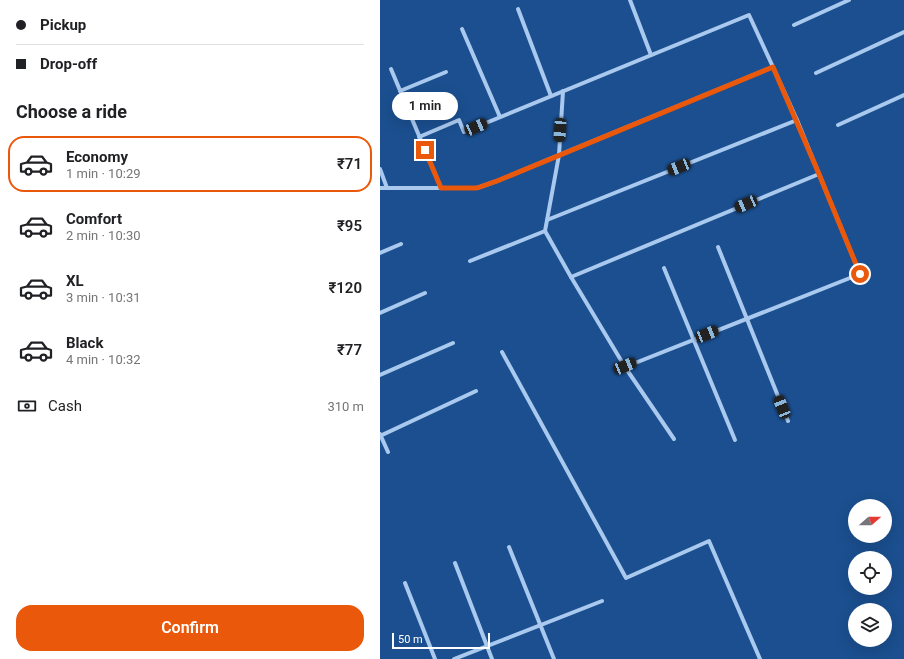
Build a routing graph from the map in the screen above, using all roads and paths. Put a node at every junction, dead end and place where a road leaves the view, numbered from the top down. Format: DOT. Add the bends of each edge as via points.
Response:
graph roads {
  1 [pos="630,0"];
  2 [pos="849,0"];
  3 [pos="518,9"];
  4 [pos="794,25"];
  5 [pos="462,29"];
  6 [pos="904,32"];
  7 [pos="651,55"];
  8 [pos="773,67"];
  9 [pos="391,68"];
  10 [pos="446,72"];
  11 [pos="816,73"];
  12 [pos="400,91"];
  13 [pos="563,91"];
  14 [pos="904,95"];
  15 [pos="551,96"];
  16 [pos="500,117"];
  17 [pos="797,120"];
  18 [pos="838,125"];
  19 [pos="419,137"];
  20 [pos="559,156"];
  21 [pos="380,169"];
  22 [pos="819,174"];
  23 [pos="380,188"];
  24 [pos="387,188"];
  25 [pos="441,188"];
  26 [pos="547,220"];
  27 [pos="545,231"];
  28 [pos="401,244"];
  29 [pos="718,247"];
  30 [pos="380,253"];
  31 [pos="470,261"];
  32 [pos="664,268"];
  33 [pos="571,277"];
  34 [pos="425,293"];
  35 [pos="380,313"];
  36 [pos="746,319"];
  37 [pos="694,339"];
  38 [pos="452,343"];
  39 [pos="502,352"];
  40 [pos="625,366"];
  41 [pos="380,375"];
  42 [pos="476,391"];
  43 [pos="788,421"];
  44 [pos="380,435"];
  45 [pos="674,439"];
  46 [pos="735,440"];
  47 [pos="388,452"];
  48 [pos="509,547"];
  49 [pos="455,563"];
  50 [pos="405,583"];
  51 [pos="602,601"];
  52 [pos="540,626"];
  53 [pos="487,646"];
  54 [pos="435,659"];
  55 [pos="454,659"];
  56 [pos="492,659"];
  57 [pos="554,659"];
  58 [pos="760,659"];
  1 -- 7 [label="street"];
  2 -- 4 [label="street"];
  3 -- 15 [label="street"];
  5 -- 16 [label="street"];
  6 -- 11 [label="street"];
  7 -- 8 [label="street" via="749,15"];
  7 -- 13 [label="street"];
  8 -- 17 [label="street"];
  8 -- 20 [label="street"];
  9 -- 12 [label="street"];
  10 -- 12 [label="street"];
  12 -- 19 [label="street"];
  13 -- 15 [label="street"];
  13 -- 20 [label="street"];
  14 -- 18 [label="street"];
  15 -- 16 [label="street"];
  16 -- 19 [label="street" via="464,132 459,120"];
  17 -- 22 [label="street"];
  17 -- 26 [label="street"];
  19 -- 25 [label="street"];
  20 -- 25 [label="street" via="477,188"];
  20 -- 26 [label="street"];
  21 -- 24 [label="street"];
  22 -- 33 [label="street"];
  22 -- 36 [label="street" via="860,274"];
  23 -- 24 [label="street"];
  24 -- 25 [label="street"];
  26 -- 27 [label="street"];
  27 -- 31 [label="street"];
  27 -- 33 [label="street"];
  28 -- 30 [label="street"];
  29 -- 36 [label="street"];
  32 -- 37 [label="street"];
  33 -- 40 [label="street"];
  34 -- 35 [label="street"];
  36 -- 37 [label="street"];
  36 -- 43 [label="street"];
  37 -- 40 [label="street"];
  37 -- 46 [label="street"];
  38 -- 41 [label="street"];
  39 -- 58 [label="street" via="626,578 709,542"];
  40 -- 45 [label="street"];
  42 -- 44 [label="street"];
  44 -- 47 [label="street"];
  48 -- 52 [label="street"];
  49 -- 53 [label="street"];
  50 -- 54 [label="street"];
  51 -- 52 [label="street"];
  52 -- 53 [label="street"];
  52 -- 57 [label="street"];
  53 -- 55 [label="street"];
  53 -- 56 [label="street"];
}
